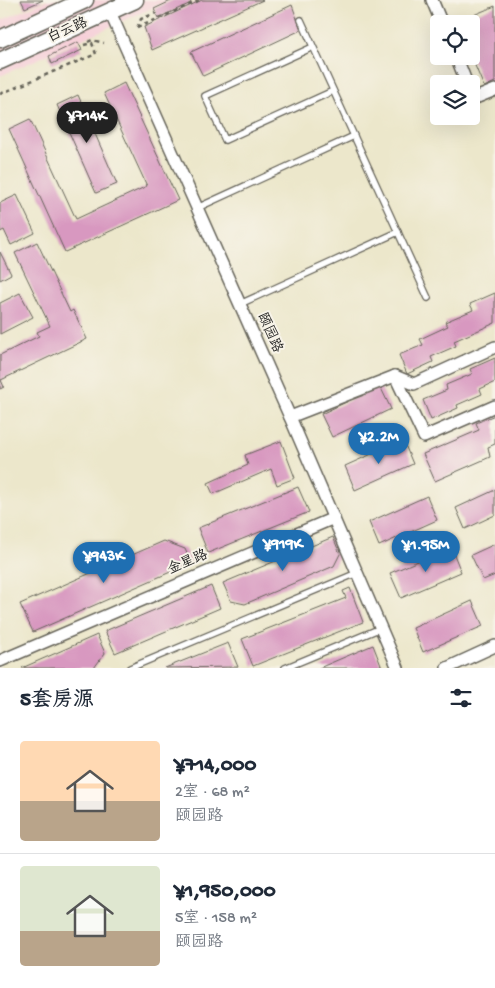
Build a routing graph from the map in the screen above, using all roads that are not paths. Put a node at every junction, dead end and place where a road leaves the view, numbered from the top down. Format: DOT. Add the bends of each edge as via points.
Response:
graph roads {
  1 [pos="85,0"];
  2 [pos="135,0"];
  3 [pos="432,0"];
  4 [pos="110,12"];
  5 [pos="438,15"];
  6 [pos="301,20"];
  7 [pos="0,39"];
  8 [pos="313,47"];
  9 [pos="0,61"];
  10 [pos="495,90"];
  11 [pos="333,91"];
  12 [pos="480,96"];
  13 [pos="354,136"];
  14 [pos="197,208"];
  15 [pos="398,232"];
  16 [pos="428,298"];
  17 [pos="240,304"];
  18 [pos="495,347"];
  19 [pos="395,376"];
  20 [pos="495,406"];
  21 [pos="290,417"];
  22 [pos="334,518"];
  23 [pos="357,572"];
  24 [pos="381,628"];
  25 [pos="495,646"];
  26 [pos="0,660"];
  27 [pos="130,668"];
  28 [pos="285,668"];
  29 [pos="398,668"];
  30 [pos="446,668"];
  1 -- 7 [label="main road, 白云路"];
  2 -- 4 [label="main road, 白云路"];
  3 -- 5 [label="street"];
  4 -- 9 [label="main road, 白云路"];
  4 -- 14 [label="street, 颐园路"];
  6 -- 8 [label="lane"];
  8 -- 11 [label="lane"];
  8 -- 11 [label="lane" via="205,96 225,140"];
  10 -- 12 [label="street"];
  11 -- 13 [label="lane"];
  13 -- 14 [label="lane"];
  13 -- 15 [label="lane"];
  14 -- 17 [label="street, 颐园路"];
  15 -- 16 [label="lane"];
  15 -- 17 [label="lane"];
  17 -- 21 [label="street, 颐园路"];
  18 -- 19 [label="street" via="414,384"];
  19 -- 20 [label="street" via="424,437"];
  19 -- 21 [label="street"];
  21 -- 22 [label="street, 颐园路"];
  22 -- 23 [label="street, 颐园路"];
  22 -- 26 [label="street, 金星路"];
  23 -- 24 [label="street, 颐园路"];
  23 -- 27 [label="lane"];
  24 -- 28 [label="lane"];
  24 -- 29 [label="street, 颐园路"];
  25 -- 30 [label="street"];
}
